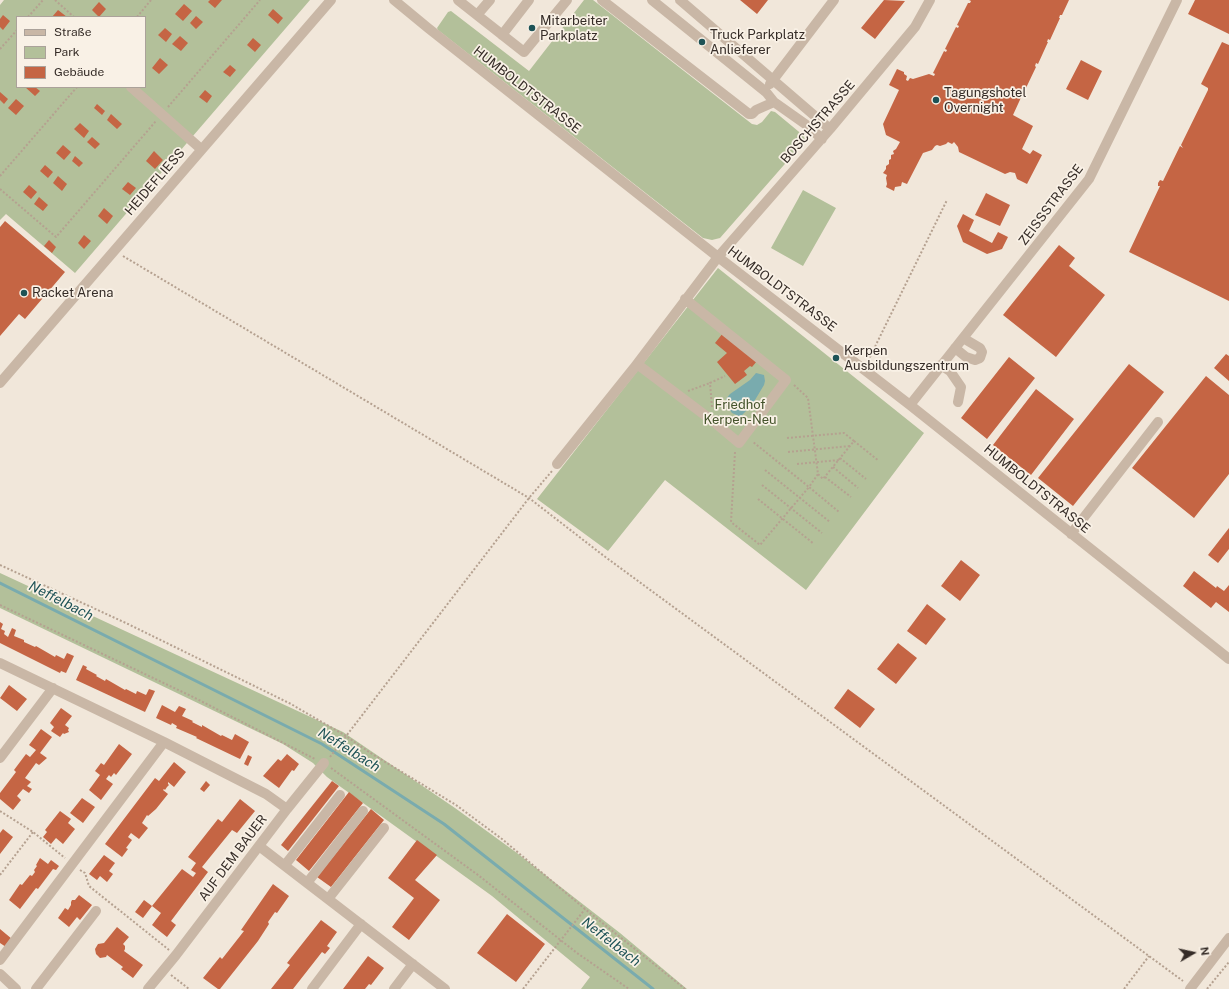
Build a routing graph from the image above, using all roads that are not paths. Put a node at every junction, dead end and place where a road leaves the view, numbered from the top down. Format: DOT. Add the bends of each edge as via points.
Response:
graph roads {
  1 [pos="331,0"];
  2 [pos="394,0"];
  3 [pos="458,0"];
  4 [pos="490,0"];
  5 [pos="529,0"];
  6 [pos="567,0"];
  7 [pos="602,0"];
  8 [pos="652,0"];
  9 [pos="680,0"];
  10 [pos="834,0"];
  11 [pos="930,0"];
  12 [pos="1177,0"];
  13 [pos="477,15"];
  14 [pos="502,35"];
  15 [pos="773,80"];
  16 [pos="132,88"];
  17 [pos="766,92"];
  18 [pos="774,102"];
  19 [pos="830,129"];
  20 [pos="822,139"];
  21 [pos="201,149"];
  22 [pos="718,257"];
  23 [pos="685,299"];
  24 [pos="963,338"];
  25 [pos="955,348"];
  26 [pos="637,364"];
  27 [pos="941,365"];
  28 [pos="0,382"];
  29 [pos="958,402"];
  30 [pos="910,404"];
  31 [pos="1158,422"];
  32 [pos="557,464"];
  33 [pos="1071,534"];
  34 [pos="1229,659"];
  35 [pos="0,663"];
  36 [pos="53,688"];
  37 [pos="164,742"];
  38 [pos="0,758"];
  39 [pos="324,764"];
  40 [pos="340,795"];
  41 [pos="287,809"];
  42 [pos="363,811"];
  43 [pos="384,828"];
  44 [pos="259,846"];
  45 [pos="285,865"];
  46 [pos="307,883"];
  47 [pos="328,899"];
  48 [pos="96,911"];
  49 [pos="361,924"];
  50 [pos="1229,938"];
  51 [pos="0,960"];
  52 [pos="413,964"];
  53 [pos="0,974"];
  54 [pos="1191,988"];
  55 [pos="16,989"];
  56 [pos="36,989"];
  57 [pos="148,989"];
  58 [pos="312,989"];
  59 [pos="394,989"];
  60 [pos="445,989"];
  1 -- 21 [label="street, HEIDEFLIESS"];
  2 -- 22 [label="street, HUMBOLDTSTRASSE"];
  3 -- 13 [label="street"];
  4 -- 13 [label="street"];
  5 -- 14 [label="street"];
  6 -- 14 [label="street" via="524,52"];
  7 -- 18 [label="street" via="748,114"];
  8 -- 17 [label="street"];
  9 -- 15 [label="street"];
  10 -- 15 [label="street"];
  11 -- 19 [label="street, BOSCHSTRASSE" via="915,27"];
  12 -- 24 [label="street, ZEISSSTRASSE" via="1089,180"];
  13 -- 14 [label="street"];
  15 -- 17 [label="street"];
  15 -- 19 [label="street"];
  16 -- 21 [label="street"];
  17 -- 18 [label="street"];
  18 -- 20 [label="street"];
  19 -- 20 [label="street, BOSCHSTRASSE"];
  20 -- 22 [label="street, BOSCHSTRASSE"];
  21 -- 28 [label="street, HEIDEFLIESS"];
  22 -- 23 [label="street, BOSCHSTRASSE"];
  22 -- 30 [label="street, HUMBOLDTSTRASSE"];
  23 -- 26 [label="street, BOSCHSTRASSE"];
  23 -- 26 [label="street" via="786,380 741,439 714,422"];
  24 -- 25 [label="street, ZEISSSTRASSE"];
  24 -- 25 [label="street" via="980,348 980,358 975,360 966,357"];
  25 -- 27 [label="street, ZEISSSTRASSE"];
  26 -- 32 [label="street, BOSCHSTRASSE"];
  27 -- 29 [label="street" via="950,371 960,387"];
  27 -- 30 [label="street, ZEISSSTRASSE"];
  30 -- 33 [label="street, HUMBOLDTSTRASSE"];
  31 -- 33 [label="street"];
  33 -- 34 [label="street, HUMBOLDTSTRASSE"];
  35 -- 36 [label="street"];
  36 -- 37 [label="street"];
  36 -- 38 [label="street"];
  37 -- 41 [label="street" via="266,794"];
  37 -- 51 [label="street"];
  39 -- 41 [label="street, AUF DEM BAUER"];
  40 -- 45 [label="street"];
  41 -- 44 [label="street, AUF DEM BAUER"];
  42 -- 46 [label="street"];
  43 -- 47 [label="street"];
  44 -- 45 [label="street"];
  44 -- 57 [label="street, AUF DEM BAUER"];
  45 -- 46 [label="street"];
  46 -- 47 [label="street"];
  47 -- 49 [label="street"];
  48 -- 56 [label="street"];
  49 -- 52 [label="street"];
  49 -- 58 [label="street"];
  50 -- 54 [label="street"];
  52 -- 59 [label="street"];
  52 -- 60 [label="street"];
  53 -- 55 [label="street"];
}
